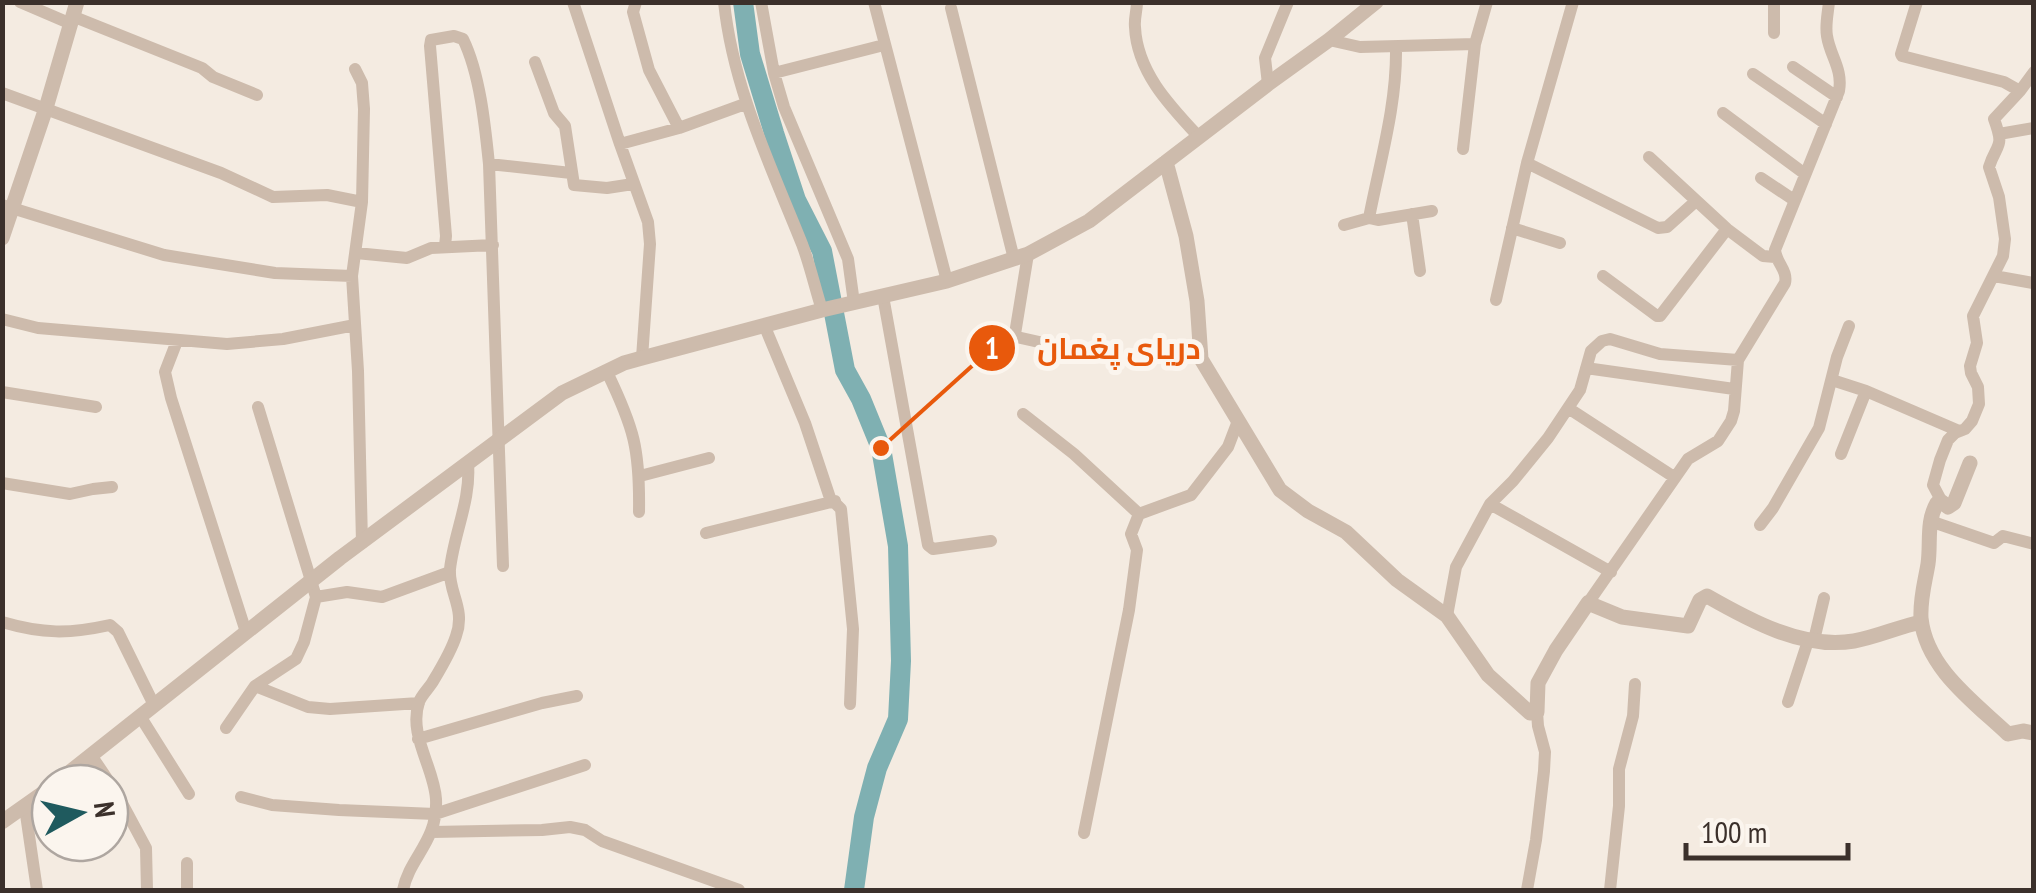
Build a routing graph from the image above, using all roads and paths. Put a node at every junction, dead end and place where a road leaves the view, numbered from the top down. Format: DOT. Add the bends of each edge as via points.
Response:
graph roads {
  1 [pos="20,2"];
  2 [pos="574,2"];
  3 [pos="636,2"];
  4 [pos="724,2"];
  5 [pos="761,2"];
  6 [pos="874,2"];
  7 [pos="1138,2"];
  8 [pos="1288,2"];
  9 [pos="1376,2"];
  10 [pos="1487,2"];
  11 [pos="1573,2"];
  12 [pos="1774,2"];
  13 [pos="1818,2"];
  14 [pos="1917,2"];
  15 [pos="1829,3"];
  16 [pos="951,8"];
  17 [pos="73,14"];
  18 [pos="1774,32"];
  19 [pos="1329,40"];
  20 [pos="1475,44"];
  21 [pos="884,45"];
  22 [pos="1396,47"];
  23 [pos="534,62"];
  24 [pos="1793,67"];
  25 [pos="355,69"];
  26 [pos="2034,72"];
  27 [pos="774,73"];
  28 [pos="1753,74"];
  29 [pos="1268,84"];
  30 [pos="2020,91"];
  31 [pos="2,93"];
  32 [pos="257,95"];
  33 [pos="1837,97"];
  34 [pos="745,104"];
  35 [pos="46,108"];
  36 [pos="1722,114"];
  37 [pos="1826,124"];
  38 [pos="679,128"];
  39 [pos="2034,128"];
  40 [pos="1999,134"];
  41 [pos="1200,137"];
  42 [pos="620,144"];
  43 [pos="1462,149"];
  44 [pos="1649,157"];
  45 [pos="1166,162"];
  46 [pos="489,164"];
  47 [pos="1527,164"];
  48 [pos="571,173"];
  49 [pos="1805,174"];
  50 [pos="1761,178"];
  51 [pos="633,184"];
  52 [pos="1794,200"];
  53 [pos="1696,201"];
  54 [pos="362,202"];
  55 [pos="7,206"];
  56 [pos="1432,211"];
  57 [pos="1412,214"];
  58 [pos="1369,218"];
  59 [pos="1344,225"];
  60 [pos="1512,228"];
  61 [pos="1727,230"];
  62 [pos="2,238"];
  63 [pos="1560,243"];
  64 [pos="492,244"];
  65 [pos="445,246"];
  66 [pos="356,253"];
  67 [pos="1776,256"];
  68 [pos="1020,257"];
  69 [pos="1420,271"];
  70 [pos="352,276"];
  71 [pos="1603,276"];
  72 [pos="1994,276"];
  73 [pos="947,281"];
  74 [pos="2033,286"];
  75 [pos="883,296"];
  76 [pos="1496,300"];
  77 [pos="850,304"];
  78 [pos="823,310"];
  79 [pos="2,320"];
  80 [pos="355,325"];
  81 [pos="1849,326"];
  82 [pos="765,327"];
  83 [pos="176,340"];
  84 [pos="1076,350"];
  85 [pos="642,358"];
  86 [pos="1738,360"];
  87 [pos="1586,368"];
  88 [pos="607,372"];
  89 [pos="1832,380"];
  90 [pos="1734,390"];
  91 [pos="2,392"];
  92 [pos="1866,392"];
  93 [pos="96,407"];
  94 [pos="258,407"];
  95 [pos="1568,408"];
  96 [pos="1023,414"];
  97 [pos="1238,421"];
  98 [pos="1959,432"];
  99 [pos="497,443"];
  100 [pos="1841,454"];
  101 [pos="709,458"];
  102 [pos="1970,463"];
  103 [pos="468,464"];
  104 [pos="640,476"];
  105 [pos="1674,477"];
  106 [pos="2,483"];
  107 [pos="112,488"];
  108 [pos="835,501"];
  109 [pos="1942,502"];
  110 [pos="1490,504"];
  111 [pos="639,512"];
  112 [pos="1139,514"];
  113 [pos="1930,521"];
  114 [pos="1760,525"];
  115 [pos="706,533"];
  116 [pos="991,542"];
  117 [pos="362,543"];
  118 [pos="2034,544"];
  119 [pos="503,566"];
  120 [pos="450,572"];
  121 [pos="1612,572"];
  122 [pos="314,589"];
  123 [pos="1824,598"];
  124 [pos="1588,602"];
  125 [pos="1447,616"];
  126 [pos="2,622"];
  127 [pos="1922,622"];
  128 [pos="246,632"];
  129 [pos="1811,641"];
  130 [pos="1635,684"];
  131 [pos="255,686"];
  132 [pos="577,696"];
  133 [pos="1788,702"];
  134 [pos="419,703"];
  135 [pos="850,704"];
  136 [pos="154,705"];
  137 [pos="1538,712"];
  138 [pos="140,716"];
  139 [pos="226,728"];
  140 [pos="2034,733"];
  141 [pos="418,739"];
  142 [pos="90,755"];
  143 [pos="80,763"];
  144 [pos="585,765"];
  145 [pos="189,794"];
  146 [pos="241,797"];
  147 [pos="30,804"];
  148 [pos="25,808"];
  149 [pos="435,814"];
  150 [pos="2,822"];
  151 [pos="432,832"];
  152 [pos="1084,833"];
  153 [pos="187,863"];
  154 [pos="37,890"];
  155 [pos="147,890"];
  156 [pos="186,890"];
  157 [pos="403,890"];
  158 [pos="739,890"];
  159 [pos="1527,890"];
  160 [pos="1610,890"];
  1 -- 17 [label="street"];
  2 -- 42 [label="street"];
  3 -- 38 [label="street" via="649,70"];
  4 -- 34 [label="street"];
  5 -- 27 [label="street"];
  6 -- 21 [label="street"];
  7 -- 41 [label="street" via="1143,65"];
  8 -- 29 [label="street" via="1266,58"];
  9 -- 19 [label="street"];
  10 -- 20 [label="street"];
  11 -- 47 [label="street"];
  12 -- 18 [label="street"];
  13 -- 15 [label="street"];
  14 -- 30 [label="street" via="1902,56"];
  15 -- 33 [label="street" via="1826,31 1841,80"];
  16 -- 68 [label="street"];
  17 -- 32 [label="street"];
  17 -- 35 [label="street"];
  19 -- 22 [label="street"];
  19 -- 29 [label="street"];
  20 -- 22 [label="street"];
  20 -- 43 [label="street"];
  21 -- 27 [label="street"];
  21 -- 73 [label="street"];
  22 -- 58 [label="street" via="1393,110"];
  23 -- 48 [label="street" via="565,126"];
  24 -- 33 [label="street"];
  25 -- 54 [label="street" via="364,109"];
  26 -- 30 [label="street"];
  27 -- 77 [label="street" via="848,259"];
  28 -- 37 [label="street"];
  29 -- 41 [label="street"];
  30 -- 40 [label="street" via="1996,114"];
  31 -- 35 [label="street"];
  33 -- 37 [label="street"];
  34 -- 38 [label="street"];
  34 -- 78 [label="street"];
  35 -- 54 [label="street" via="273,196"];
  35 -- 55 [label="street"];
  36 -- 49 [label="street"];
  37 -- 49 [label="street"];
  38 -- 42 [label="street"];
  39 -- 40 [label="street"];
  40 -- 72 [label="street" via="1989,168 2005,238"];
  41 -- 45 [label="street"];
  42 -- 51 [label="street"];
  44 -- 53 [label="street"];
  45 -- 68 [label="street" via="1089,221"];
  45 -- 97 [label="street" via="1186,236 1200,358"];
  46 -- 48 [label="street"];
  46 -- 64 [label="street"];
  46 -- 65 [label="street" via="463,39 431,40"];
  47 -- 53 [label="street" via="1658,228"];
  47 -- 60 [label="street"];
  48 -- 51 [label="street" via="583,187"];
  49 -- 52 [label="street"];
  50 -- 52 [label="street"];
  51 -- 85 [label="street" via="650,244"];
  52 -- 67 [label="street"];
  53 -- 61 [label="street"];
  54 -- 66 [label="street"];
  55 -- 62 [label="street"];
  55 -- 70 [label="street" via="164,255 275,273"];
  56 -- 57 [label="street"];
  57 -- 58 [label="street"];
  57 -- 69 [label="street"];
  58 -- 59 [label="street"];
  60 -- 63 [label="street"];
  60 -- 76 [label="street"];
  61 -- 67 [label="street" via="1763,256"];
  61 -- 71 [label="street" via="1660,316"];
  64 -- 65 [label="street"];
  64 -- 99 [label="street"];
  65 -- 66 [label="street" via="407,258"];
  66 -- 70 [label="street"];
  67 -- 86 [label="street" via="1785,284"];
  68 -- 73 [label="street"];
  68 -- 84 [label="street" via="1017,337"];
  70 -- 80 [label="street"];
  72 -- 74 [label="street"];
  72 -- 98 [label="street" via="1974,316 1970,366 1979,404"];
  73 -- 75 [label="street"];
  75 -- 77 [label="street"];
  75 -- 116 [label="street" via="928,545"];
  77 -- 78 [label="street"];
  78 -- 82 [label="street"];
  79 -- 83 [label="street"];
  80 -- 83 [label="street" via="254,343"];
  80 -- 117 [label="street"];
  81 -- 89 [label="street"];
  82 -- 85 [label="street"];
  82 -- 108 [label="street"];
  83 -- 128 [label="street" via="166,372 171,398"];
  85 -- 88 [label="street"];
  86 -- 87 [label="street" via="1660,354 1610,339 1591,351"];
  86 -- 90 [label="street"];
  87 -- 90 [label="street"];
  87 -- 95 [label="street"];
  88 -- 99 [label="street" via="562,394"];
  88 -- 104 [label="street" via="634,433"];
  89 -- 92 [label="street"];
  89 -- 114 [label="street" via="1820,428"];
  90 -- 105 [label="street" via="1734,411 1718,441 1688,459"];
  91 -- 93 [label="street"];
  92 -- 98 [label="street"];
  92 -- 100 [label="street"];
  94 -- 122 [label="street"];
  95 -- 105 [label="street"];
  95 -- 110 [label="street"];
  96 -- 112 [label="street"];
  97 -- 112 [label="street" via="1228,447 1192,495"];
  97 -- 125 [label="street" via="1280,490 1346,532"];
  98 -- 109 [label="street" via="1948,440 1934,479"];
  99 -- 103 [label="street"];
  99 -- 119 [label="street"];
  101 -- 104 [label="street"];
  102 -- 109 [label="street" via="1954,503"];
  103 -- 117 [label="street"];
  103 -- 120 [label="street" via="470,485"];
  104 -- 111 [label="street"];
  105 -- 121 [label="street"];
  106 -- 107 [label="street" via="70,494"];
  108 -- 115 [label="street"];
  108 -- 135 [label="street" via="853,630"];
  109 -- 113 [label="street"];
  110 -- 121 [label="street"];
  110 -- 125 [label="street" via="1456,567"];
  112 -- 152 [label="street" via="1131,534 1137,550 1132,595"];
  113 -- 118 [label="street" via="1994,542 2003,536"];
  113 -- 127 [label="street"];
  117 -- 122 [label="street"];
  120 -- 122 [label="street" via="382,597"];
  120 -- 134 [label="street" via="458,633"];
  121 -- 124 [label="street"];
  122 -- 128 [label="street"];
  122 -- 131 [label="street" via="296,659"];
  123 -- 129 [label="street"];
  124 -- 129 [label="street" via="1622,617 1688,626 1707,596"];
  124 -- 137 [label="street" via="1538,682"];
  125 -- 137 [label="street" via="1495,683 1530,713"];
  126 -- 136 [label="street" via="62,633 110,625"];
  127 -- 129 [label="street" via="1851,642"];
  127 -- 140 [label="street" via="1950,680 2008,734"];
  128 -- 136 [label="street"];
  129 -- 133 [label="street"];
  130 -- 160 [label="street" via="1619,769"];
  131 -- 134 [label="street" via="308,707"];
  131 -- 139 [label="street"];
  132 -- 141 [label="street"];
  134 -- 141 [label="street"];
  136 -- 138 [label="street"];
  137 -- 159 [label="street" via="1544,771"];
  138 -- 142 [label="street"];
  138 -- 145 [label="street"];
  141 -- 149 [label="street" via="432,777"];
  142 -- 143 [label="street"];
  142 -- 155 [label="street" via="146,848"];
  144 -- 149 [label="street"];
  146 -- 149 [label="street" via="272,805"];
  147 -- 148 [label="street"];
  148 -- 150 [label="street"];
  148 -- 154 [label="street"];
  149 -- 151 [label="street"];
  151 -- 157 [label="street"];
  151 -- 158 [label="street" via="586,830"];
  153 -- 156 [label="street"];
}
